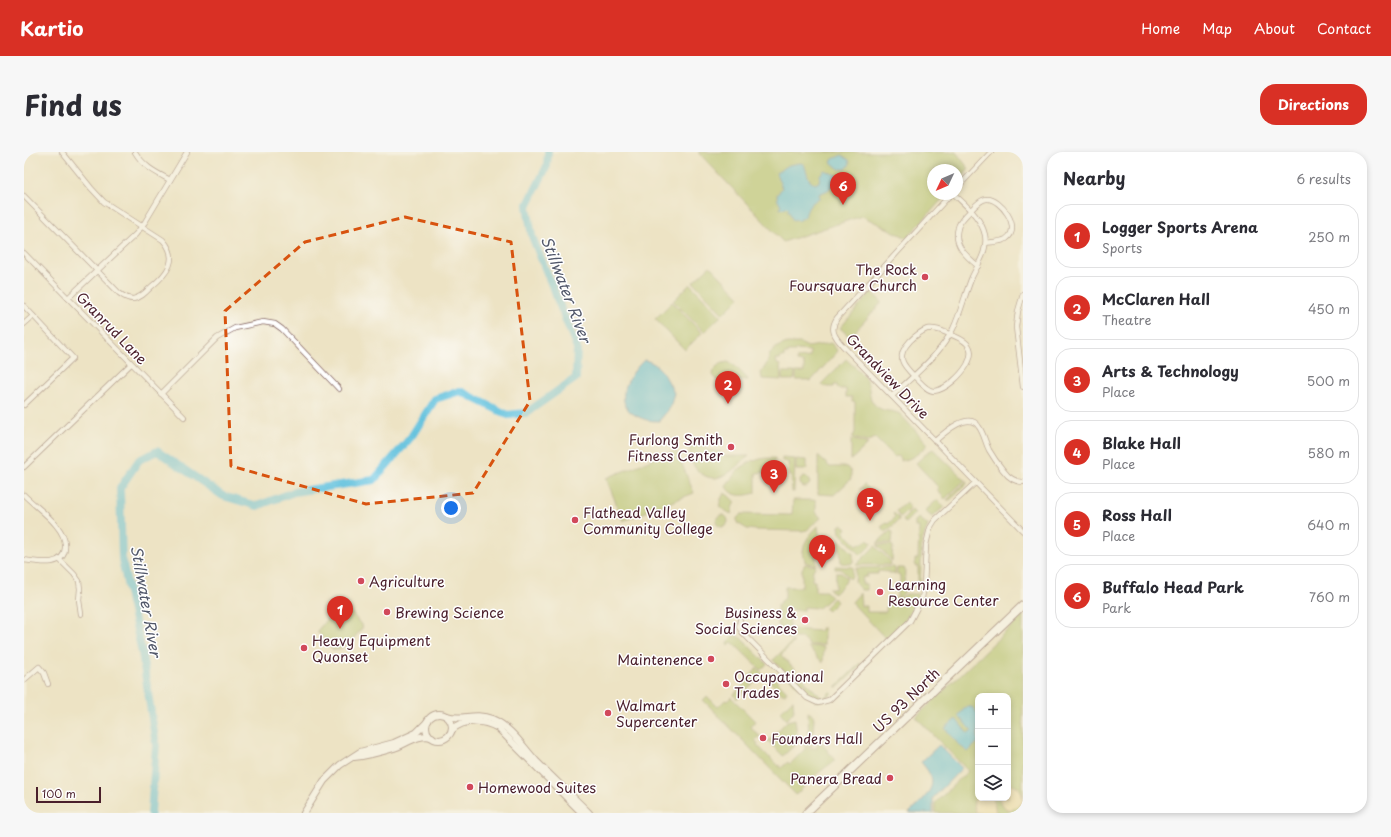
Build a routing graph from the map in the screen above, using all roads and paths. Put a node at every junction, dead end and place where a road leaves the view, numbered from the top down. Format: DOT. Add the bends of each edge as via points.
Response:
graph roads {
  1 [pos="62,152"];
  2 [pos="135,152"];
  3 [pos="187,152"];
  4 [pos="991,152"];
  5 [pos="170,180"];
  6 [pos="963,182"];
  7 [pos="24,196"];
  8 [pos="947,200"];
  9 [pos="959,200"];
  10 [pos="971,211"];
  11 [pos="142,226"];
  12 [pos="986,243"];
  13 [pos="24,253"];
  14 [pos="978,266"];
  15 [pos="97,270"];
  16 [pos="1023,294"];
  17 [pos="68,298"];
  18 [pos="24,306"];
  19 [pos="33,316"];
  20 [pos="24,324"];
  21 [pos="950,334"];
  22 [pos="131,364"];
  23 [pos="914,376"];
  24 [pos="1023,387"];
  25 [pos="339,389"];
  26 [pos="161,394"];
  27 [pos="892,396"];
  28 [pos="24,405"];
  29 [pos="184,417"];
  30 [pos="935,441"];
  31 [pos="24,467"];
  32 [pos="1023,482"];
  33 [pos="975,483"];
  34 [pos="24,495"];
  35 [pos="1023,531"];
  36 [pos="24,560"];
  37 [pos="60,560"];
  38 [pos="1023,605"];
  39 [pos="81,614"];
  40 [pos="740,620"];
  41 [pos="24,680"];
  42 [pos="48,684"];
  43 [pos="447,716"];
  44 [pos="428,721"];
  45 [pos="452,730"];
  46 [pos="432,737"];
  47 [pos="354,756"];
  48 [pos="304,813"];
  49 [pos="582,813"];
  50 [pos="589,813"];
  51 [pos="806,813"];
  1 -- 11 [label="street" via="99,197"];
  2 -- 5 [label="street" via="146,166"];
  3 -- 5 [label="street"];
  4 -- 6 [label="street"];
  5 -- 11 [label="street"];
  7 -- 15 [label="street"];
  8 -- 27 [label="street, Grandview Drive" via="837,318 833,326 836,338"];
  9 -- 10 [label="street"];
  10 -- 12 [label="street" via="982,227"];
  10 -- 12 [label="street" via="982,200 990,199 1007,212 1012,220 1013,230 1008,238"];
  10 -- 14 [label="street" via="960,223 957,235 961,251"];
  11 -- 15 [label="street"];
  11 -- 15 [label="street" via="161,238 169,249 171,264 168,271 142,295 129,298 119,293"];
  12 -- 14 [label="street"];
  13 -- 17 [label="street, Granrud Lane"];
  14 -- 21 [label="street"];
  15 -- 17 [label="street"];
  16 -- 24 [label="street" via="1016,327"];
  17 -- 22 [label="street, Granrud Lane"];
  18 -- 19 [label="street"];
  19 -- 20 [label="street"];
  19 -- 28 [label="street" via="73,358"];
  21 -- 23 [label="street"];
  21 -- 23 [label="street" via="927,329 905,346 902,361"];
  21 -- 23 [label="street" via="962,338 969,347 970,357 964,370 944,387 934,391"];
  22 -- 26 [label="street, Granrud Lane"];
  22 -- 31 [label="street"];
  23 -- 27 [label="street"];
  25 -- 26 [label="street" via="282,329 275,324 263,322 235,328 217,338"];
  26 -- 29 [label="street, Granrud Lane"];
  27 -- 30 [label="street, Grandview Drive"];
  30 -- 32 [label="street" via="956,425 967,421 974,422 980,427 992,454 1006,474 1013,480"];
  30 -- 33 [label="street, Grandview Drive"];
  33 -- 35 [label="street, Grandview Drive"];
  33 -- 40 [label="street" via="935,520 930,528 926,545 922,598 910,620 829,700 818,703 807,698 742,632 739,627"];
  34 -- 37 [label="street" via="63,535 65,554"];
  36 -- 37 [label="street" via="42,563"];
  37 -- 39 [label="street" via="78,581"];
  38 -- 51 [label="main road, US 93 North"];
  41 -- 42 [label="street" via="39,667"];
  43 -- 44 [label="main road" via="434,714"];
  43 -- 45 [label="main road" via="452,722"];
  43 -- 50 [label="main road" via="480,716 498,722"];
  44 -- 46 [label="main road" via="427,731"];
  44 -- 47 [label="main road" via="420,730 400,741"];
  45 -- 46 [label="main road" via="444,739"];
  45 -- 49 [label="main road" via="458,725 470,722 481,722 498,728"];
  46 -- 47 [label="main road" via="422,736 386,751"];
  47 -- 48 [label="main road" via="328,776"];
}
